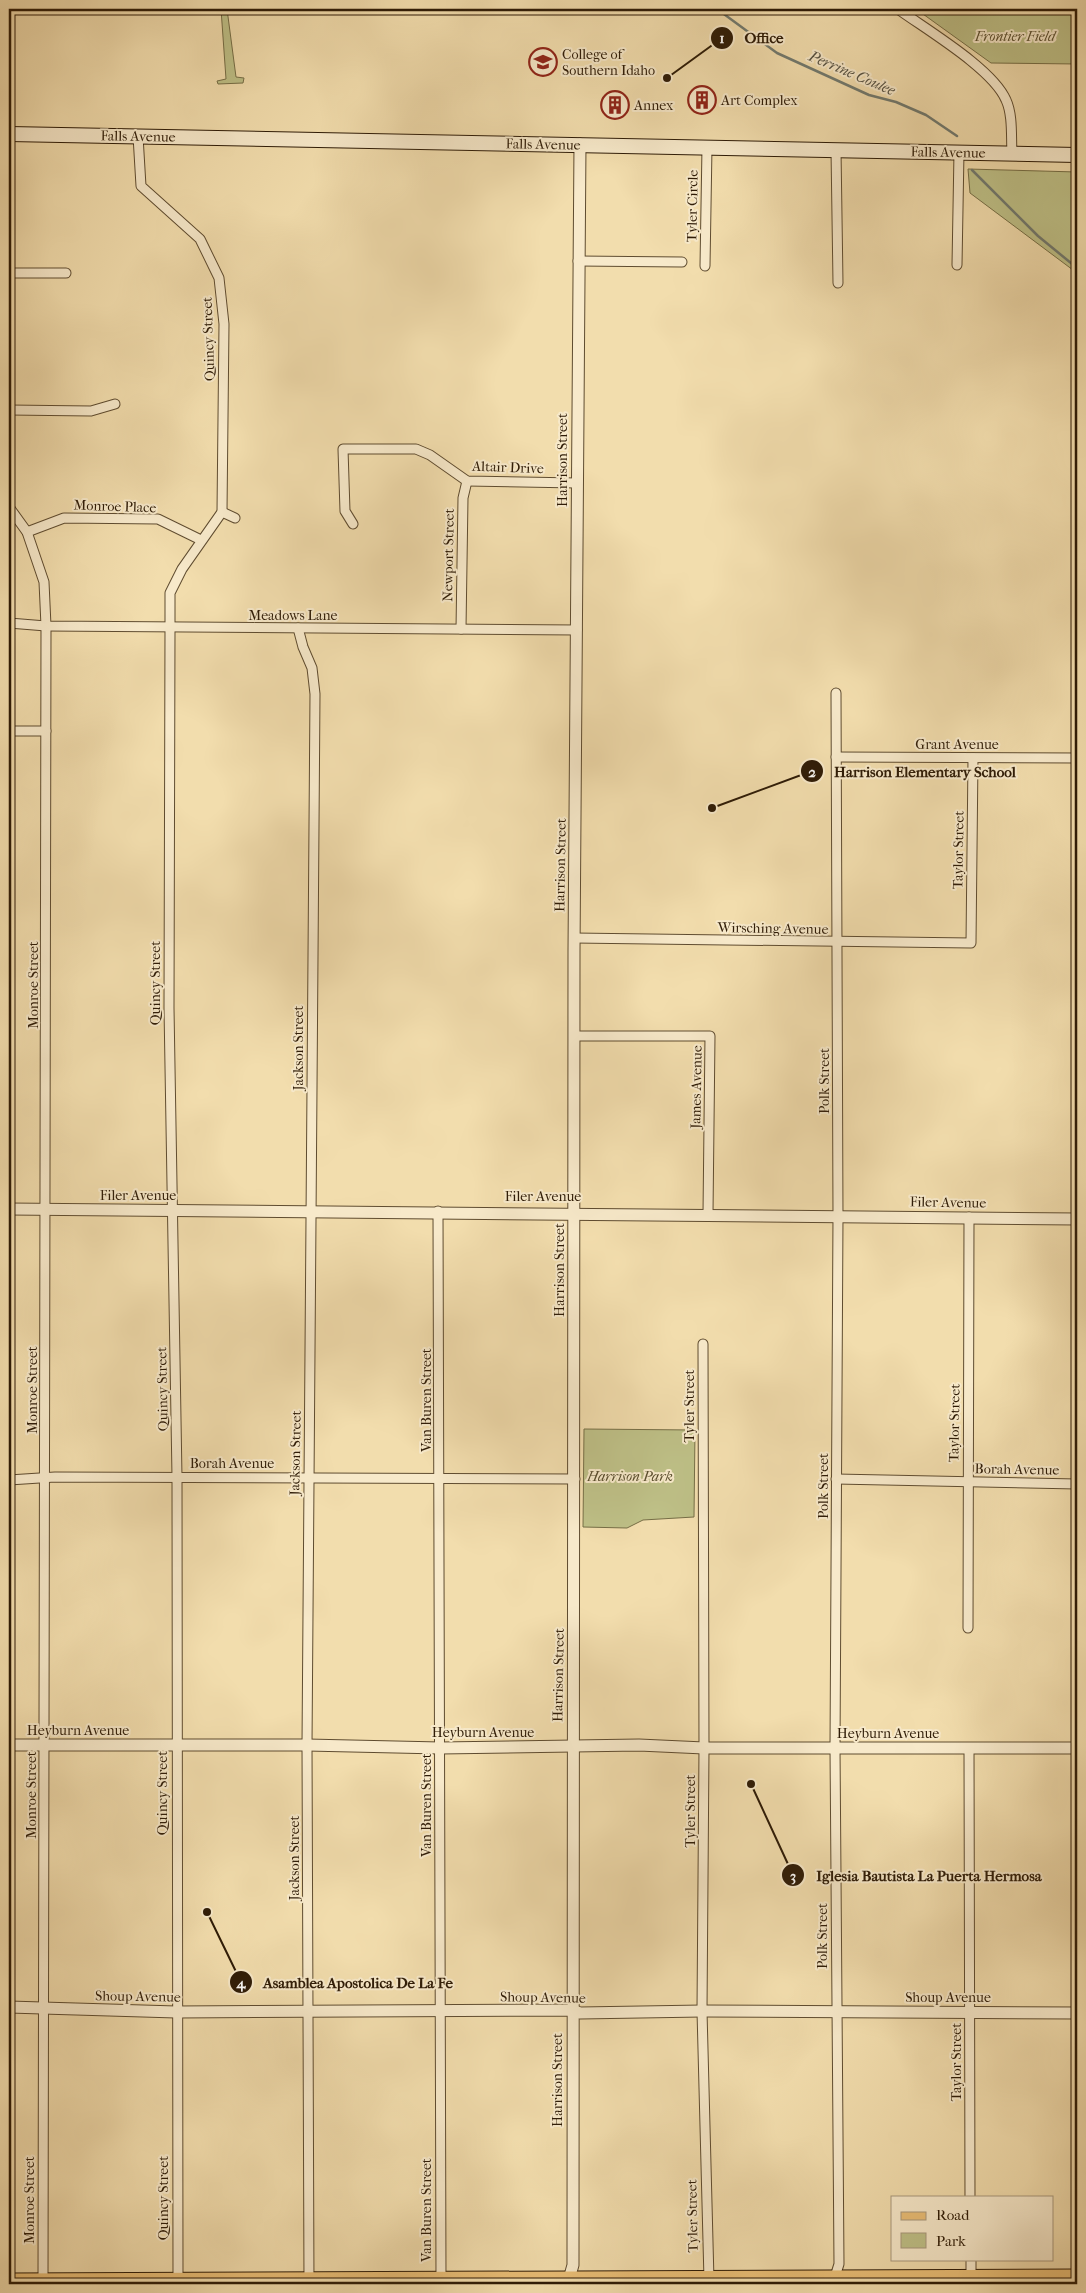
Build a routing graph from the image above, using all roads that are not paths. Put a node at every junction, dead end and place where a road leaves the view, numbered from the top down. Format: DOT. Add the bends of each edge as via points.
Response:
graph roads {
  1 [pos="898,9"];
  2 [pos="9,134"];
  3 [pos="138,136"];
  4 [pos="580,144"];
  5 [pos="707,148"];
  6 [pos="836,150"];
  7 [pos="959,152"];
  8 [pos="1012,153"];
  9 [pos="1077,155"];
  10 [pos="578,261"];
  11 [pos="682,262"];
  12 [pos="957,265"];
  13 [pos="705,266"];
  14 [pos="9,273"];
  15 [pos="66,273"];
  16 [pos="838,283"];
  17 [pos="115,404"];
  18 [pos="9,410"];
  19 [pos="467,481"];
  20 [pos="578,483"];
  21 [pos="9,507"];
  22 [pos="222,512"];
  23 [pos="235,518"];
  24 [pos="353,524"];
  25 [pos="27,532"];
  26 [pos="201,540"];
  27 [pos="9,623"];
  28 [pos="46,626"];
  29 [pos="170,628"];
  30 [pos="298,628"];
  31 [pos="461,630"];
  32 [pos="577,630"];
  33 [pos="836,693"];
  34 [pos="9,731"];
  35 [pos="46,731"];
  36 [pos="836,757"];
  37 [pos="973,758"];
  38 [pos="1077,758"];
  39 [pos="574,938"];
  40 [pos="838,942"];
  41 [pos="971,943"];
  42 [pos="575,1036"];
  43 [pos="9,1210"];
  44 [pos="47,1210"];
  45 [pos="173,1210"];
  46 [pos="438,1211"];
  47 [pos="311,1212"];
  48 [pos="574,1212"];
  49 [pos="708,1213"];
  50 [pos="838,1216"];
  51 [pos="969,1217"];
  52 [pos="1077,1219"];
  53 [pos="703,1344"];
  54 [pos="178,1477"];
  55 [pos="308,1477"];
  56 [pos="440,1477"];
  57 [pos="575,1478"];
  58 [pos="46,1479"];
  59 [pos="836,1479"];
  60 [pos="9,1480"];
  61 [pos="967,1482"];
  62 [pos="1077,1484"];
  63 [pos="968,1628"];
  64 [pos="9,1745"];
  65 [pos="176,1745"];
  66 [pos="307,1745"];
  67 [pos="44,1746"];
  68 [pos="572,1746"];
  69 [pos="440,1748"];
  70 [pos="704,1748"];
  71 [pos="836,1748"];
  72 [pos="969,1748"];
  73 [pos="1077,1748"];
  74 [pos="9,2007"];
  75 [pos="44,2008"];
  76 [pos="572,2010"];
  77 [pos="309,2011"];
  78 [pos="438,2011"];
  79 [pos="702,2011"];
  80 [pos="176,2012"];
  81 [pos="836,2012"];
  82 [pos="970,2012"];
  83 [pos="1077,2013"];
  84 [pos="970,2196"];
  85 [pos="971,2260"];
  86 [pos="971,2277"];
  87 [pos="1077,2277"];
  88 [pos="441,2279"];
  89 [pos="178,2280"];
  90 [pos="9,2281"];
  91 [pos="43,2281"];
  92 [pos="710,2281"];
  93 [pos="834,2281"];
  94 [pos="911,2281"];
  95 [pos="114,2282"];
  96 [pos="508,2282"];
  97 [pos="569,2282"];
  98 [pos="312,2283"];
  1 -- 8 [label="street" via="998,86 1007,101"];
  2 -- 3 [label="main road, Falls Avenue"];
  3 -- 4 [label="main road, Falls Avenue"];
  3 -- 22 [label="street, Quincy Street" via="141,186 200,239 219,278 224,324"];
  4 -- 5 [label="main road, Falls Avenue"];
  4 -- 10 [label="street, Harrison Street"];
  5 -- 6 [label="main road, Falls Avenue"];
  5 -- 13 [label="street, Tyler Circle"];
  6 -- 7 [label="main road, Falls Avenue"];
  6 -- 16 [label="street"];
  7 -- 8 [label="main road, Falls Avenue"];
  7 -- 12 [label="street"];
  8 -- 9 [label="main road, Falls Avenue"];
  10 -- 11 [label="street"];
  10 -- 20 [label="street, Harrison Street"];
  14 -- 15 [label="street"];
  17 -- 18 [label="street" via="91,411"];
  19 -- 20 [label="street, Altair Drive"];
  19 -- 24 [label="street, Altair Drive" via="416,449 343,449 346,511"];
  19 -- 31 [label="street, Newport Street" via="463,498"];
  20 -- 32 [label="street, Harrison Street"];
  21 -- 25 [label="street, Monroe Street"];
  22 -- 23 [label="street"];
  22 -- 26 [label="street, Quincy Street"];
  25 -- 26 [label="street, Monroe Place" via="64,518 158,519"];
  25 -- 28 [label="street, Monroe Street" via="44,582"];
  26 -- 29 [label="street, Quincy Street" via="170,593"];
  27 -- 28 [label="street, Meadows Lane"];
  28 -- 29 [label="street, Meadows Lane"];
  28 -- 35 [label="street, Monroe Street"];
  29 -- 30 [label="street, Meadows Lane"];
  29 -- 45 [label="street, Quincy Street" via="169,1008"];
  30 -- 31 [label="street, Meadows Lane"];
  30 -- 47 [label="street, Jackson Street" via="312,668 315,694"];
  31 -- 32 [label="street, Meadows Lane"];
  32 -- 39 [label="street, Harrison Street"];
  33 -- 36 [label="street, Polk Street"];
  34 -- 35 [label="street"];
  35 -- 44 [label="street, Monroe Street"];
  36 -- 37 [label="street, Grant Avenue"];
  36 -- 40 [label="street, Polk Street"];
  37 -- 38 [label="street, Grant Avenue"];
  37 -- 41 [label="street, Taylor Street"];
  39 -- 40 [label="street, Wirsching Avenue"];
  39 -- 42 [label="street, Harrison Street"];
  40 -- 41 [label="street, Wirsching Avenue"];
  40 -- 50 [label="street, Polk Street"];
  42 -- 48 [label="street, Harrison Street"];
  42 -- 49 [label="street, James Avenue" via="710,1036"];
  43 -- 44 [label="street, Filer Avenue"];
  44 -- 45 [label="street, Filer Avenue"];
  44 -- 58 [label="street, Monroe Street"];
  45 -- 47 [label="street, Filer Avenue"];
  45 -- 54 [label="street, Quincy Street"];
  46 -- 47 [label="street, Filer Avenue"];
  46 -- 48 [label="street, Filer Avenue"];
  46 -- 56 [label="street, Van Buren Street"];
  47 -- 55 [label="street, Jackson Street"];
  48 -- 49 [label="street, Filer Avenue"];
  48 -- 57 [label="street, Harrison Street"];
  49 -- 50 [label="street, Filer Avenue"];
  50 -- 51 [label="street, Filer Avenue"];
  50 -- 59 [label="street, Polk Street"];
  51 -- 52 [label="street, Filer Avenue"];
  51 -- 61 [label="street, Taylor Street"];
  53 -- 70 [label="street, Tyler Street"];
  54 -- 55 [label="street, Borah Avenue"];
  54 -- 58 [label="street, Borah Avenue"];
  54 -- 65 [label="street, Quincy Street"];
  55 -- 56 [label="street, Borah Avenue"];
  55 -- 66 [label="street, Jackson Street"];
  56 -- 57 [label="street, Borah Avenue"];
  56 -- 69 [label="street, Van Buren Street"];
  57 -- 68 [label="street, Harrison Street"];
  58 -- 60 [label="street, Borah Avenue"];
  58 -- 67 [label="street, Monroe Street"];
  59 -- 61 [label="street, Borah Avenue"];
  59 -- 71 [label="street, Polk Street"];
  61 -- 62 [label="street, Borah Avenue"];
  61 -- 63 [label="street, Taylor Street"];
  64 -- 67 [label="street, Heyburn Avenue"];
  65 -- 66 [label="street, Heyburn Avenue"];
  65 -- 67 [label="street, Heyburn Avenue"];
  65 -- 80 [label="street, Quincy Street"];
  66 -- 69 [label="street, Heyburn Avenue"];
  66 -- 77 [label="street, Jackson Street"];
  67 -- 75 [label="street, Monroe Street"];
  68 -- 69 [label="street, Heyburn Avenue"];
  68 -- 70 [label="street, Heyburn Avenue"];
  68 -- 76 [label="street, Harrison Street"];
  69 -- 78 [label="street, Van Buren Street"];
  70 -- 71 [label="street, Heyburn Avenue"];
  70 -- 79 [label="street, Tyler Street"];
  71 -- 72 [label="street, Heyburn Avenue"];
  71 -- 81 [label="street, Polk Street"];
  72 -- 73 [label="street, Heyburn Avenue"];
  72 -- 82 [label="street, Taylor Street"];
  74 -- 75 [label="street, Shoup Avenue"];
  75 -- 80 [label="street, Shoup Avenue"];
  75 -- 91 [label="street, Monroe Street"];
  76 -- 78 [label="street, Shoup Avenue"];
  76 -- 79 [label="street, Shoup Avenue" via="580,2013"];
  76 -- 97 [label="street, Harrison Street" via="572,2265"];
  77 -- 78 [label="street, Shoup Avenue"];
  77 -- 80 [label="street, Shoup Avenue"];
  77 -- 98 [label="street, Jackson Street"];
  78 -- 88 [label="street, Van Buren Street"];
  79 -- 81 [label="street, Shoup Avenue"];
  79 -- 92 [label="street, Tyler Street"];
  80 -- 89 [label="street, Quincy Street"];
  81 -- 82 [label="street, Shoup Avenue"];
  81 -- 93 [label="street, Polk Street" via="839,2264"];
  82 -- 83 [label="street, Shoup Avenue"];
  82 -- 84 [label="street, Taylor Street"];
  85 -- 86 [label="street"];
  86 -- 87 [label="main road"];
  86 -- 94 [label="main road"];
  88 -- 96 [label="main road"];
  88 -- 98 [label="main road"];
  89 -- 95 [label="main road"];
  89 -- 98 [label="main road"];
  90 -- 91 [label="main road"];
  91 -- 95 [label="main road"];
  92 -- 93 [label="main road"];
  92 -- 97 [label="main road"];
  93 -- 94 [label="main road"];
  96 -- 97 [label="main road"];
}
